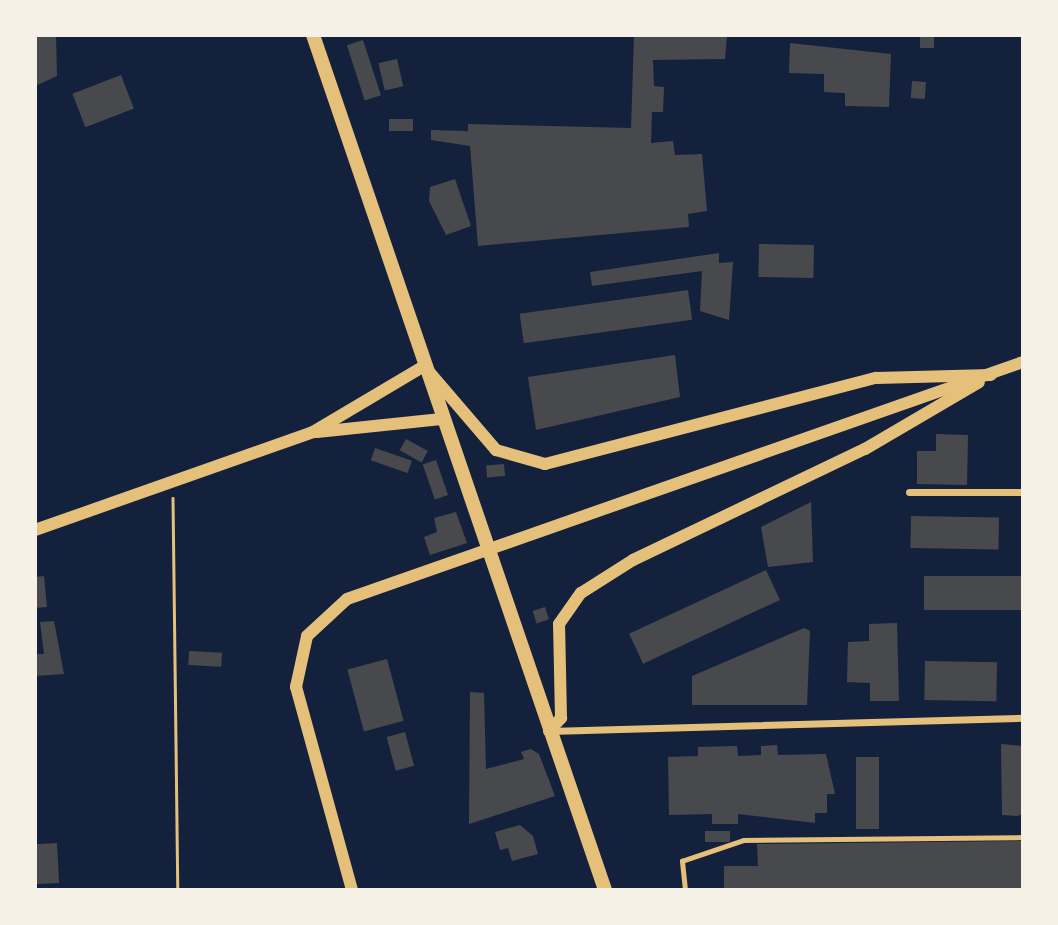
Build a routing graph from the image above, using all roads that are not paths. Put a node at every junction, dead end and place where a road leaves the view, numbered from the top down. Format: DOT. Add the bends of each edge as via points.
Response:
graph roads {
  1 [pos="313,35"];
  2 [pos="1023,362"];
  3 [pos="424,366"];
  4 [pos="991,375"];
  5 [pos="441,419"];
  6 [pos="313,432"];
  7 [pos="909,492"];
  8 [pos="1023,492"];
  9 [pos="35,530"];
  10 [pos="1023,718"];
  11 [pos="549,731"];
  12 [pos="1023,837"];
  13 [pos="352,890"];
  14 [pos="605,890"];
  15 [pos="685,890"];
  1 -- 3 [label="main road"];
  2 -- 4 [label="street"];
  3 -- 4 [label="street" via="496,450 545,464 876,378"];
  3 -- 5 [label="main road"];
  3 -- 6 [label="street"];
  4 -- 11 [label="street" via="865,449 634,560 581,593 559,624 561,718"];
  4 -- 13 [label="street" via="918,395 569,523 392,582 347,599 324,617 299,658 300,717"];
  5 -- 6 [label="street"];
  5 -- 11 [label="main road"];
  6 -- 9 [label="street"];
  7 -- 8 [label="street"];
  10 -- 11 [label="street"];
  11 -- 14 [label="main road"];
  12 -- 15 [label="lane" via="744,840 682,861"];
}
